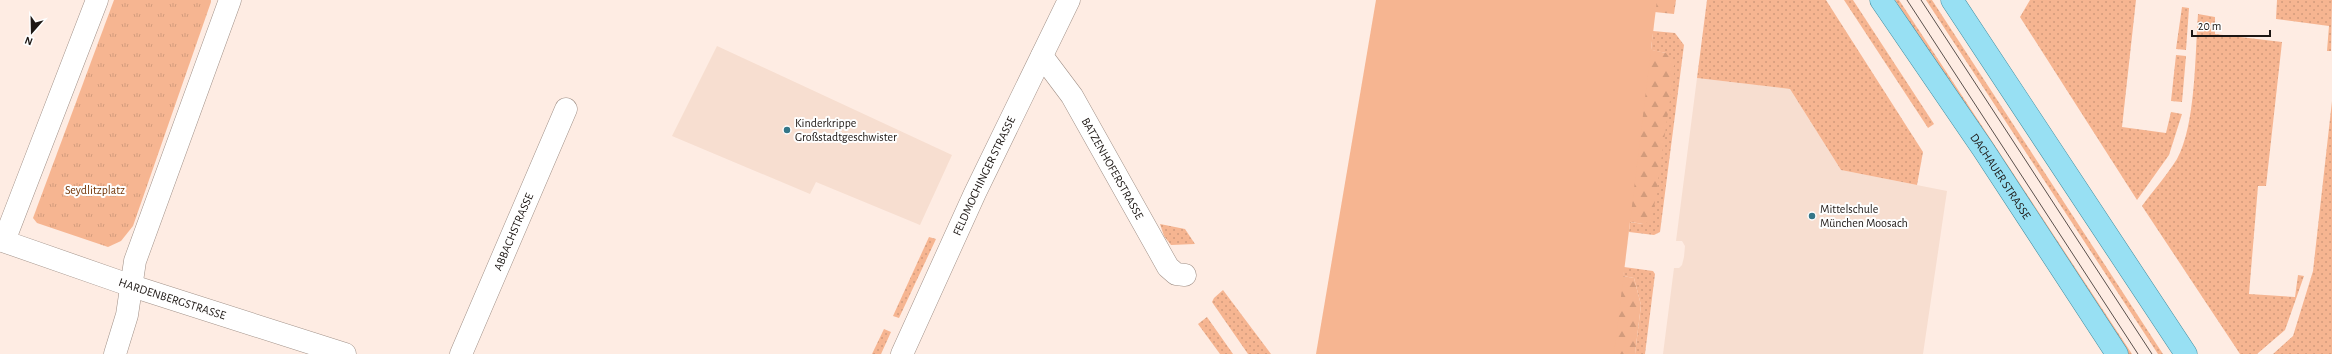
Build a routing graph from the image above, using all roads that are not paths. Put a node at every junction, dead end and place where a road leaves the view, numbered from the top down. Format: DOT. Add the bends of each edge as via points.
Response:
graph roads {
  1 [pos="97,0"];
  2 [pos="230,0"];
  3 [pos="1881,0"];
  4 [pos="1952,0"];
  5 [pos="1061,2"];
  6 [pos="1042,56"];
  7 [pos="566,109"];
  8 [pos="2,240"];
  9 [pos="1185,275"];
  10 [pos="132,286"];
  11 [pos="114,354"];
  12 [pos="345,354"];
  13 [pos="461,354"];
  14 [pos="902,354"];
  15 [pos="2117,354"];
  16 [pos="2186,354"];
  1 -- 8 [label="street"];
  2 -- 10 [label="street" via="135,261"];
  3 -- 15 [label="main road, DACHAUER STRASSE" via="1983,148"];
  4 -- 16 [label="main road"];
  5 -- 6 [label="street, FELDMOCHINGER STRASSE"];
  6 -- 9 [label="street, BATZENHOFERSTRASSE" via="1072,96 1168,268 1176,274"];
  6 -- 14 [label="street, FELDMOCHINGER STRASSE" via="975,193"];
  7 -- 13 [label="street, ABBACHSTRASSE"];
  8 -- 10 [label="street, HARDENBERGSTRASSE"];
  10 -- 11 [label="street" via="127,315"];
  10 -- 12 [label="street, HARDENBERGSTRASSE"];
}
